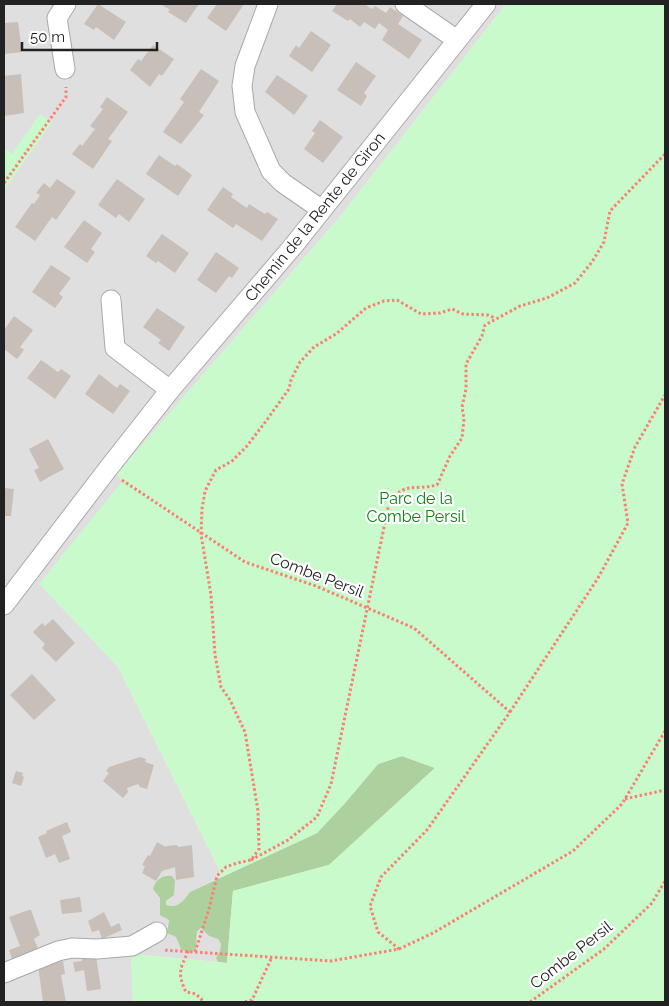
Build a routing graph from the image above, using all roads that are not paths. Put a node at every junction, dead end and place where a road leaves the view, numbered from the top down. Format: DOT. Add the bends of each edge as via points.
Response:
graph roads {
  1 [pos="66,4"];
  2 [pos="268,4"];
  3 [pos="405,4"];
  4 [pos="486,4"];
  5 [pos="457,40"];
  6 [pos="65,68"];
  7 [pos="322,210"];
  8 [pos="111,300"];
  9 [pos="170,390"];
  10 [pos="4,605"];
  11 [pos="157,932"];
  12 [pos="4,973"];
  1 -- 6 [label="street" via="57,18"];
  2 -- 7 [label="street" via="245,66 242,86 245,112 275,176"];
  3 -- 5 [label="street"];
  4 -- 5 [label="street, Chemin de la Rente de Giron"];
  5 -- 7 [label="street, Chemin de la Rente de Giron"];
  7 -- 9 [label="street, Chemin de la Rente de Giron"];
  8 -- 9 [label="street" via="116,348"];
  9 -- 10 [label="street, Chemin de la Rente de Giron"];
  11 -- 12 [label="street" via="132,946 58,951"];
}
